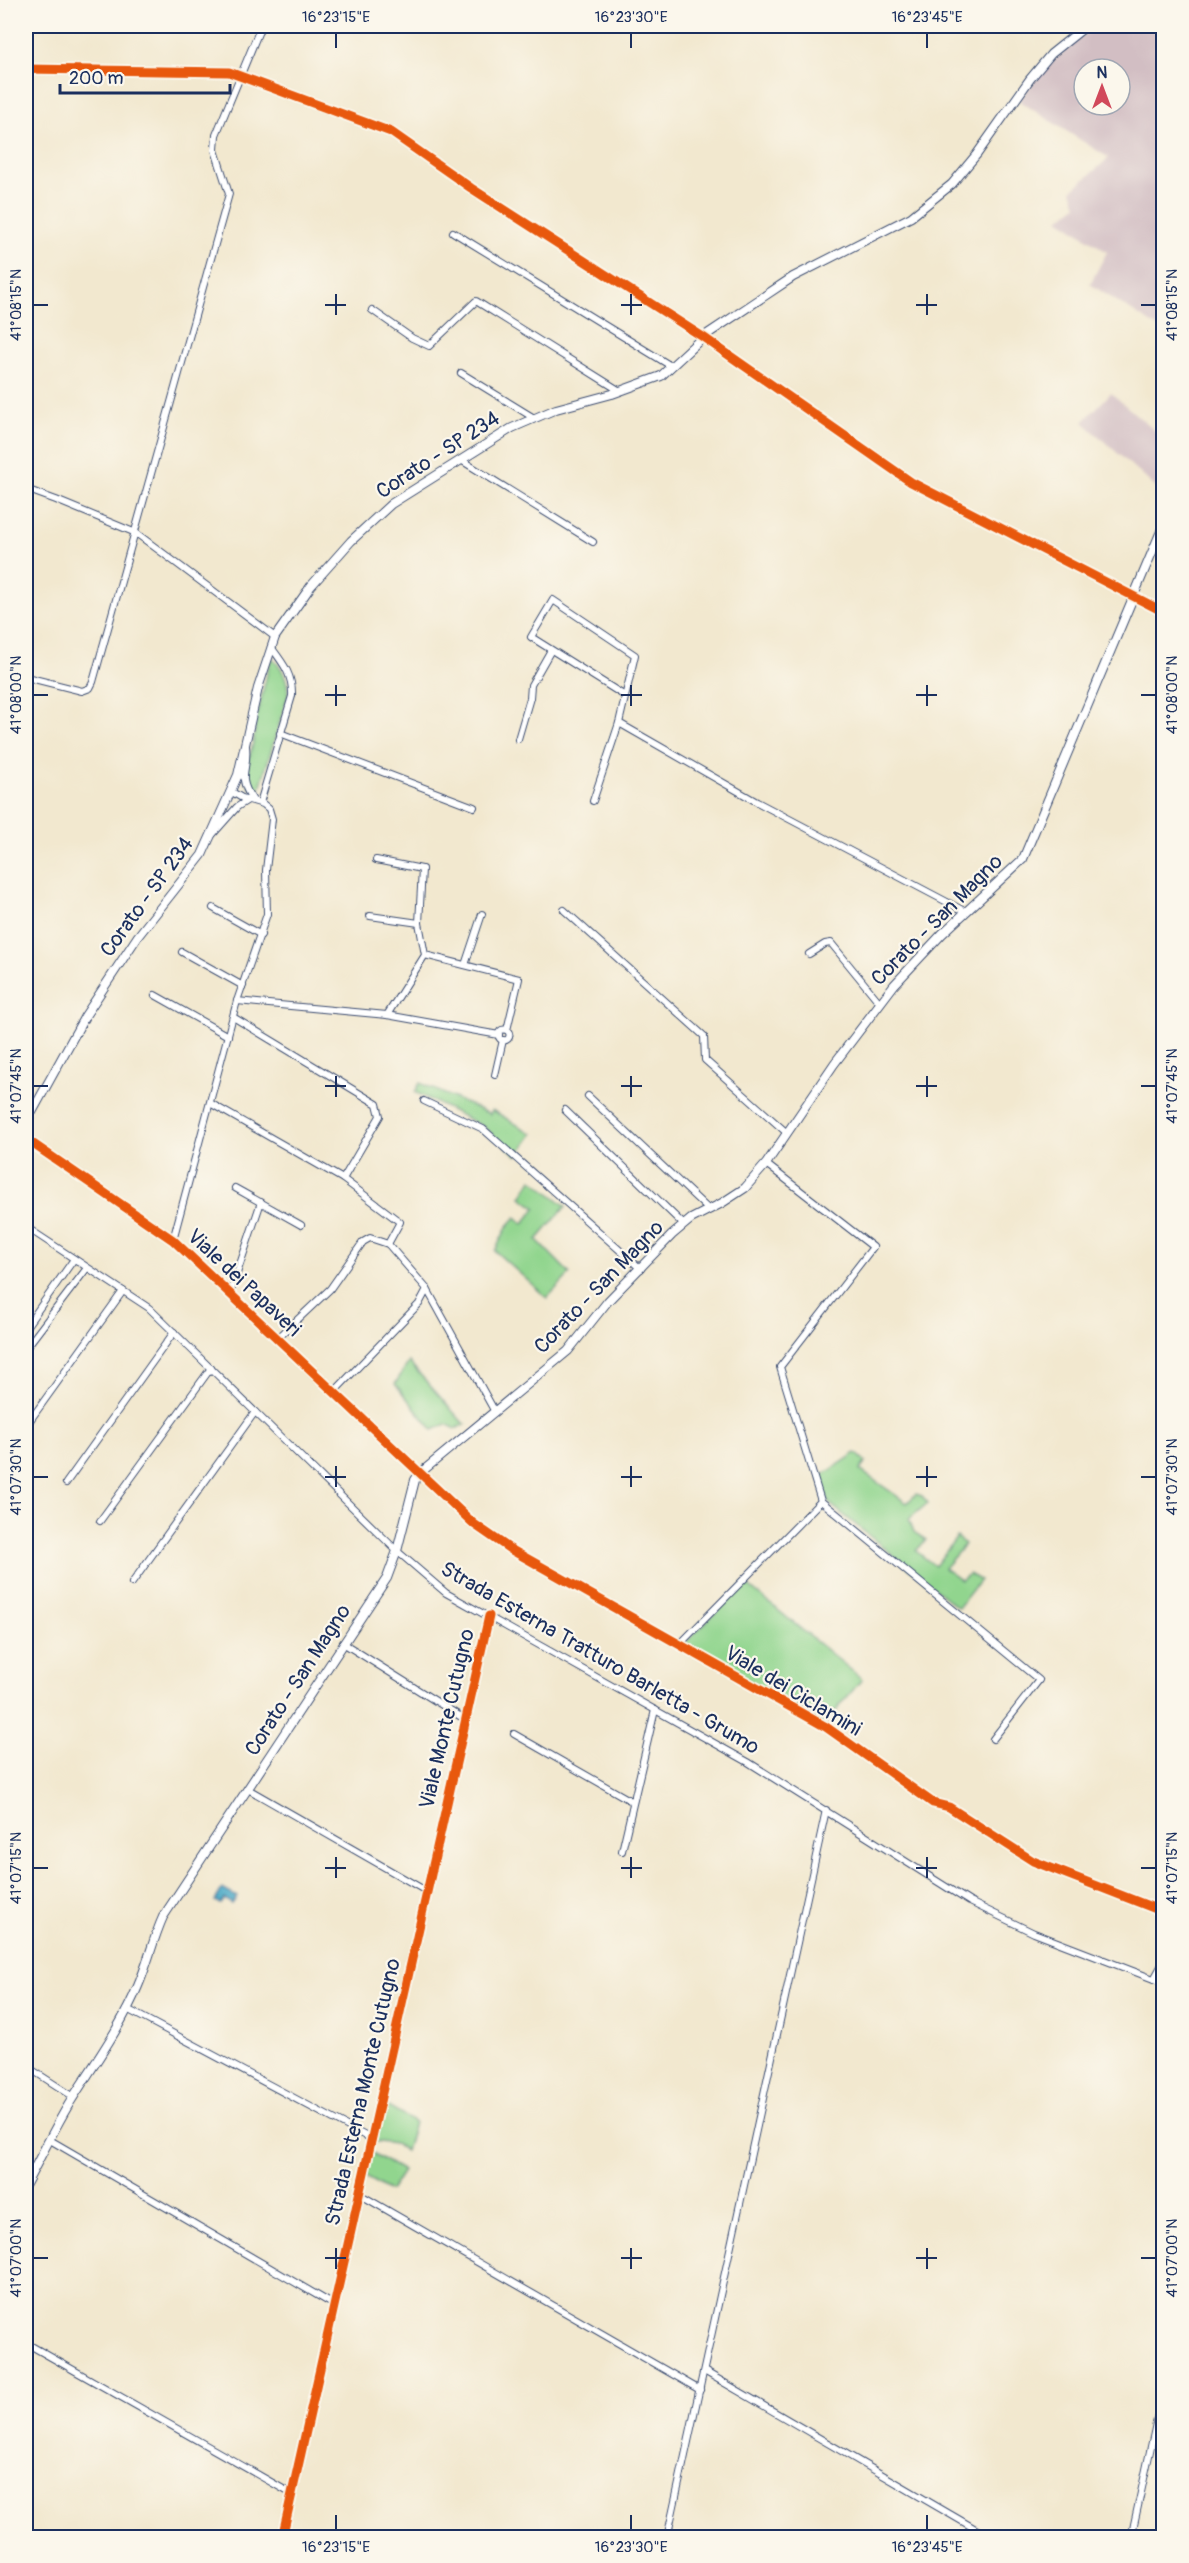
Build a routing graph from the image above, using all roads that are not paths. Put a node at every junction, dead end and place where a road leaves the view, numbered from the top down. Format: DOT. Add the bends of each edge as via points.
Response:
graph roads {
  1 [pos="261,26"];
  2 [pos="1086,26"];
  3 [pos="453,232"];
  4 [pos="372,309"];
  5 [pos="671,366"];
  6 [pos="461,374"];
  7 [pos="620,391"];
  8 [pos="534,418"];
  9 [pos="461,460"];
  10 [pos="26,489"];
  11 [pos="1164,524"];
  12 [pos="136,533"];
  13 [pos="593,542"];
  14 [pos="275,637"];
  15 [pos="271,647"];
  16 [pos="551,650"];
  17 [pos="26,677"];
  18 [pos="625,696"];
  19 [pos="619,723"];
  20 [pos="280,733"];
  21 [pos="518,739"];
  22 [pos="246,746"];
  23 [pos="232,792"];
  24 [pos="252,799"];
  25 [pos="593,801"];
  26 [pos="260,803"];
  27 [pos="474,807"];
  28 [pos="213,834"];
  29 [pos="376,860"];
  30 [pos="213,908"];
  31 [pos="564,910"];
  32 [pos="966,912"];
  33 [pos="482,914"];
  34 [pos="370,916"];
  35 [pos="419,923"];
  36 [pos="261,935"];
  37 [pos="183,952"];
  38 [pos="809,954"];
  39 [pos="425,955"];
  40 [pos="465,965"];
  41 [pos="243,986"];
  42 [pos="155,995"];
  43 [pos="237,1001"];
  44 [pos="880,1003"];
  45 [pos="387,1015"];
  46 [pos="233,1017"];
  47 [pos="228,1036"];
  48 [pos="501,1037"];
  49 [pos="495,1075"];
  50 [pos="588,1096"];
  51 [pos="424,1101"];
  52 [pos="210,1102"];
  53 [pos="565,1110"];
  54 [pos="26,1123"];
  55 [pos="787,1133"];
  56 [pos="26,1139"];
  57 [pos="766,1164"];
  58 [pos="343,1179"];
  59 [pos="235,1188"];
  60 [pos="261,1202"];
  61 [pos="709,1210"];
  62 [pos="301,1225"];
  63 [pos="684,1225"];
  64 [pos="26,1227"];
  65 [pos="173,1240"];
  66 [pos="388,1244"];
  67 [pos="74,1259"];
  68 [pos="87,1268"];
  69 [pos="641,1269"];
  70 [pos="427,1289"];
  71 [pos="123,1291"];
  72 [pos="230,1294"];
  73 [pos="26,1327"];
  74 [pos="174,1332"];
  75 [pos="277,1339"];
  76 [pos="26,1348"];
  77 [pos="211,1368"];
  78 [pos="334,1392"];
  79 [pos="255,1412"];
  80 [pos="495,1412"];
  81 [pos="26,1426"];
  82 [pos="419,1474"];
  83 [pos="66,1483"];
  84 [pos="821,1501"];
  85 [pos="100,1521"];
  86 [pos="397,1551"];
  87 [pos="132,1583"];
  88 [pos="489,1616"];
  89 [pos="343,1644"];
  90 [pos="679,1645"];
  91 [pos="655,1710"];
  92 [pos="466,1720"];
  93 [pos="514,1734"];
  94 [pos="993,1739"];
  95 [pos="248,1789"];
  96 [pos="633,1802"];
  97 [pos="826,1810"];
  98 [pos="441,1830"];
  99 [pos="621,1851"];
  100 [pos="426,1891"];
  101 [pos="1164,1912"];
  102 [pos="1164,1961"];
  103 [pos="1154,1979"];
  104 [pos="1164,1983"];
  105 [pos="127,2009"];
  106 [pos="26,2066"];
  107 [pos="74,2097"];
  108 [pos="371,2139"];
  109 [pos="50,2140"];
  110 [pos="26,2184"];
  111 [pos="359,2194"];
  112 [pos="334,2305"];
  113 [pos="26,2343"];
  114 [pos="704,2371"];
  115 [pos="1164,2387"];
  116 [pos="700,2390"];
  117 [pos="292,2494"];
  118 [pos="282,2538"];
  119 [pos="667,2538"];
  120 [pos="991,2538"];
  121 [pos="1131,2538"];
  1 -- 12 [label="street" via="216,135 215,150 229,194"];
  2 -- 5 [label="main road, Corato - SP 234" via="1052,54 1030,79 952,184 911,217 793,277 703,337"];
  3 -- 5 [label="street"];
  4 -- 7 [label="street" via="429,346 476,301"];
  5 -- 7 [label="main road, Corato - SP 234" via="661,376"];
  6 -- 8 [label="street"];
  7 -- 8 [label="main road, Corato - SP 234"];
  8 -- 9 [label="main road, Corato - SP 234"];
  9 -- 13 [label="street"];
  9 -- 14 [label="main road, Corato - SP 234" via="391,504 359,534 311,586"];
  10 -- 12 [label="street"];
  11 -- 32 [label="main road, Corato - San Magno" via="1023,859"];
  12 -- 14 [label="street"];
  12 -- 17 [label="street" via="90,688 82,691"];
  14 -- 15 [label="main road, Corato - SP 234"];
  15 -- 20 [label="street" via="292,683 292,696"];
  15 -- 22 [label="main road, Corato - SP 234"];
  16 -- 18 [label="street"];
  16 -- 18 [label="street" via="531,637 553,600 635,655"];
  16 -- 21 [label="street" via="531,685"];
  18 -- 19 [label="street"];
  19 -- 25 [label="street"];
  19 -- 32 [label="street" via="757,802"];
  20 -- 26 [label="street"];
  20 -- 27 [label="street"];
  22 -- 23 [label="main road, Corato - SP 234"];
  22 -- 24 [label="street" via="242,776"];
  23 -- 24 [label="street"];
  23 -- 28 [label="main road, Corato - SP 234"];
  24 -- 26 [label="street"];
  24 -- 28 [label="street" via="237,807"];
  26 -- 36 [label="street" via="272,819 266,870 267,914"];
  28 -- 54 [label="main road, Corato - SP 234" via="202,855 138,936 85,1016"];
  29 -- 35 [label="street" via="422,869"];
  30 -- 36 [label="street"];
  31 -- 55 [label="street" via="704,1036 705,1060"];
  32 -- 44 [label="main road, Corato - San Magno"];
  33 -- 40 [label="street"];
  34 -- 35 [label="street"];
  35 -- 39 [label="street"];
  36 -- 41 [label="street"];
  37 -- 41 [label="street"];
  38 -- 44 [label="street" via="831,943"];
  39 -- 40 [label="street"];
  39 -- 45 [label="street"];
  40 -- 48 [label="street" via="519,979 507,1030 509,1038"];
  41 -- 43 [label="street"];
  42 -- 47 [label="street"];
  43 -- 45 [label="street"];
  43 -- 46 [label="street"];
  44 -- 55 [label="main road, Corato - San Magno"];
  45 -- 48 [label="street"];
  46 -- 47 [label="street"];
  46 -- 58 [label="street" via="377,1104 380,1116"];
  47 -- 52 [label="street"];
  48 -- 49 [label="street"];
  50 -- 61 [label="street"];
  51 -- 69 [label="street" via="483,1129"];
  52 -- 58 [label="street"];
  52 -- 65 [label="street"];
  53 -- 63 [label="street"];
  55 -- 57 [label="main road, Corato - San Magno"];
  56 -- 65 [label="street, Viale dei Papaveri"];
  57 -- 61 [label="main road, Corato - San Magno" via="745,1188"];
  57 -- 84 [label="street" via="873,1247 780,1367"];
  58 -- 66 [label="street" via="400,1222"];
  59 -- 60 [label="street"];
  60 -- 62 [label="street"];
  60 -- 72 [label="street"];
  61 -- 63 [label="main road, Corato - San Magno"];
  63 -- 69 [label="main road, Corato - San Magno"];
  64 -- 67 [label="street, Strada Esterna Tratturo Barletta - Grumo"];
  65 -- 72 [label="street, Viale dei Papaveri"];
  66 -- 70 [label="street"];
  66 -- 75 [label="street" via="370,1238 363,1242 330,1289"];
  67 -- 68 [label="street, Strada Esterna Tratturo Barletta - Grumo"];
  67 -- 73 [label="street"];
  68 -- 71 [label="street, Strada Esterna Tratturo Barletta - Grumo"];
  68 -- 76 [label="street"];
  69 -- 80 [label="main road, Corato - San Magno" via="608,1301 568,1351"];
  70 -- 78 [label="street" via="418,1304"];
  70 -- 80 [label="street"];
  71 -- 74 [label="street, Strada Esterna Tratturo Barletta - Grumo" via="149,1308"];
  71 -- 81 [label="street"];
  72 -- 75 [label="street, Viale dei Papaveri"];
  74 -- 77 [label="street, Strada Esterna Tratturo Barletta - Grumo"];
  74 -- 83 [label="street"];
  75 -- 78 [label="street, Viale dei Papaveri"];
  77 -- 79 [label="street, Strada Esterna Tratturo Barletta - Grumo"];
  77 -- 85 [label="street"];
  78 -- 82 [label="street, Viale dei Papaveri"];
  79 -- 86 [label="street, Strada Esterna Tratturo Barletta - Grumo"];
  79 -- 87 [label="street"];
  80 -- 82 [label="main road, Corato - San Magno"];
  82 -- 86 [label="main road, Corato - San Magno" via="403,1518"];
  82 -- 90 [label="street, Viale dei Ciclamini" via="474,1524 510,1549"];
  84 -- 90 [label="street"];
  84 -- 94 [label="street" via="1039,1680"];
  86 -- 88 [label="street, Strada Esterna Tratturo Barletta - Grumo" via="446,1593"];
  86 -- 89 [label="main road, Corato - San Magno" via="387,1578"];
  88 -- 91 [label="street, Strada Esterna Tratturo Barletta - Grumo"];
  88 -- 92 [label="street, Viale Monte Cutugno"];
  89 -- 92 [label="street"];
  89 -- 95 [label="main road, Corato - San Magno"];
  90 -- 101 [label="street, Viale dei Ciclamini" via="826,1727 933,1803 949,1807 1033,1862"];
  91 -- 96 [label="street"];
  91 -- 97 [label="street, Strada Esterna Tratturo Barletta - Grumo"];
  92 -- 98 [label="street, Viale Monte Cutugno"];
  93 -- 96 [label="street"];
  95 -- 100 [label="street"];
  95 -- 105 [label="main road, Corato - San Magno" via="163,1917"];
  96 -- 99 [label="street"];
  97 -- 103 [label="street, Strada Esterna Tratturo Barletta - Grumo" via="970,1902 1034,1933"];
  97 -- 114 [label="street"];
  98 -- 100 [label="street, Strada Esterna Monte Cutugno"];
  100 -- 108 [label="street, Strada Esterna Monte Cutugno"];
  102 -- 103 [label="street"];
  103 -- 104 [label="street, Strada Esterna Tratturo Barletta - Grumo"];
  105 -- 107 [label="main road, Corato - San Magno"];
  105 -- 108 [label="street"];
  106 -- 107 [label="street"];
  107 -- 109 [label="main road, Corato - San Magno"];
  108 -- 111 [label="street, Strada Esterna Monte Cutugno"];
  109 -- 110 [label="main road, Corato - San Magno"];
  109 -- 112 [label="street"];
  111 -- 112 [label="street, Strada Esterna Monte Cutugno"];
  111 -- 116 [label="street"];
  112 -- 117 [label="street, Strada Esterna Monte Cutugno"];
  113 -- 117 [label="street"];
  114 -- 116 [label="street"];
  114 -- 120 [label="street"];
  115 -- 121 [label="street"];
  116 -- 119 [label="street"];
  117 -- 118 [label="street, Strada Esterna Monte Cutugno"];
}
